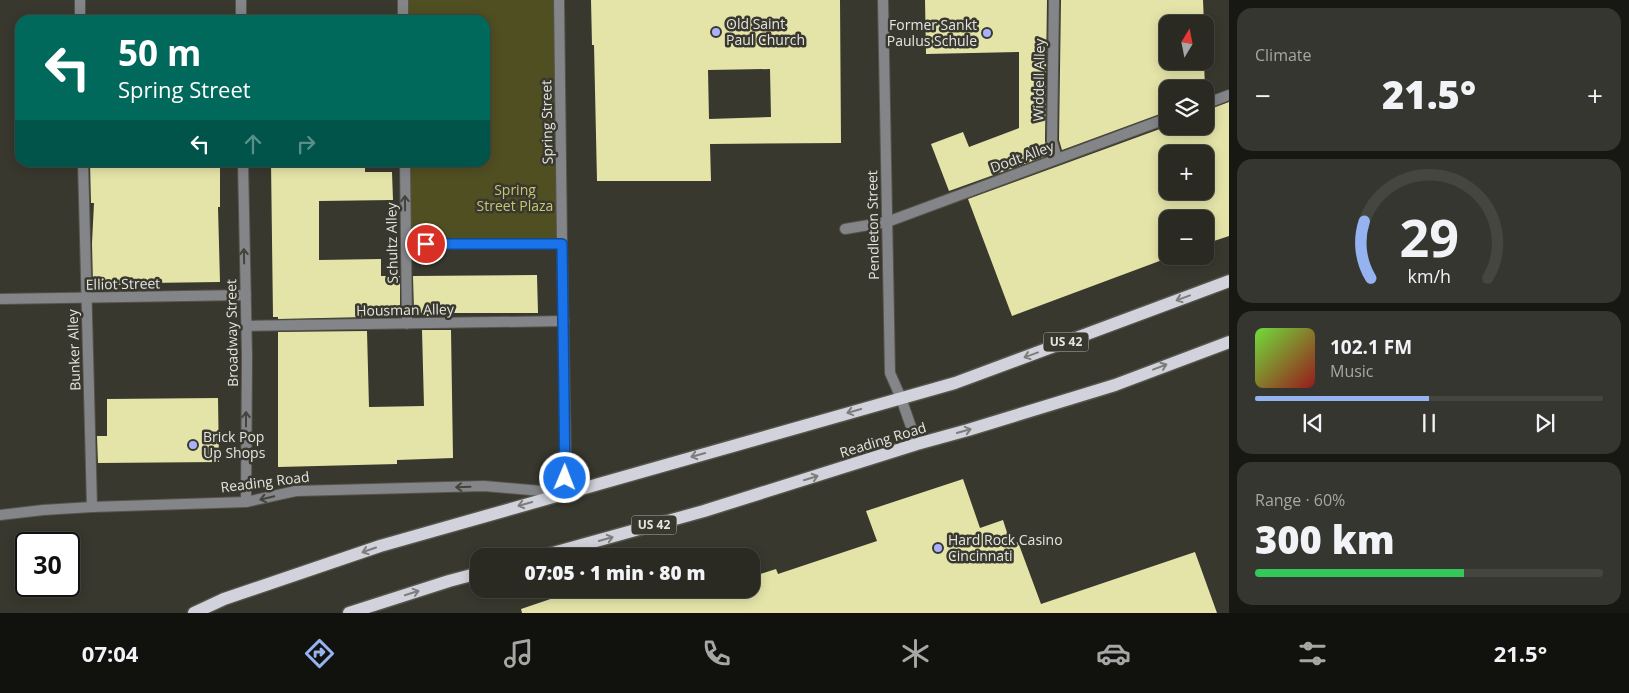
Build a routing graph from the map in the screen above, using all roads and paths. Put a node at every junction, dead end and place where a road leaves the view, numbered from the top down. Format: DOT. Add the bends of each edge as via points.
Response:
graph roads {
  1 [pos="80,0"];
  2 [pos="241,0"];
  3 [pos="403,0"];
  4 [pos="560,0"];
  5 [pos="883,0"];
  6 [pos="1054,0"];
  7 [pos="80,15"];
  8 [pos="241,15"];
  9 [pos="403,15"];
  10 [pos="1229,95"];
  11 [pos="1214,101"];
  12 [pos="1159,121"];
  13 [pos="1057,159"];
  14 [pos="83,167"];
  15 [pos="243,167"];
  16 [pos="405,167"];
  17 [pos="887,222"];
  18 [pos="844,229"];
  19 [pos="406,244"];
  20 [pos="562,244"];
  21 [pos="1229,281"];
  22 [pos="246,295"];
  23 [pos="86,298"];
  24 [pos="0,299"];
  25 [pos="564,322"];
  26 [pos="407,324"];
  27 [pos="246,326"];
  28 [pos="1229,342"];
  29 [pos="901,398"];
  30 [pos="917,444"];
  31 [pos="564,492"];
  32 [pos="246,502"];
  33 [pos="92,508"];
  34 [pos="0,516"];
  35 [pos="571,548"];
  36 [pos="470,575"];
  37 [pos="194,613"];
  38 [pos="349,613"];
  1 -- 7 [label="street"];
  2 -- 8 [label="street"];
  3 -- 9 [label="street"];
  4 -- 20 [label="street, Spring Street"];
  5 -- 17 [label="street, Pendleton Street"];
  6 -- 13 [label="street, Widdell Alley" via="1052,142"];
  10 -- 11 [label="street"];
  12 -- 13 [label="street, Dodt Alley"];
  13 -- 17 [label="street, Dodt Alley"];
  14 -- 23 [label="street, Bunker Alley"];
  22 -- 15 [label="street, Broadway Street, one-way"];
  19 -- 16 [label="street, Schultz Alley, one-way"];
  17 -- 18 [label="street, Dodt Alley"];
  17 -- 29 [label="street, Pendleton Street" via="890,373"];
  19 -- 20 [label="street"];
  19 -- 26 [label="street, Schultz Alley"];
  20 -- 25 [label="street, Spring Street"];
  21 -- 29 [label="main road, Reading Road / US 42, one-way" via="955,383"];
  22 -- 23 [label="street, Elliot Street"];
  22 -- 27 [label="street, Broadway Street"];
  23 -- 24 [label="street, Elliot Street"];
  23 -- 33 [label="street, Bunker Alley"];
  25 -- 26 [label="street, Housman Alley"];
  25 -- 31 [label="street, Spring Street"];
  26 -- 27 [label="street, Housman Alley"];
  32 -- 27 [label="street, Broadway Street, one-way"];
  30 -- 28 [label="main road, Reading Road / US 42, one-way" via="1114,385"];
  29 -- 30 [label="street, Pendleton Street"];
  29 -- 31 [label="main road, Reading Road / US 42, one-way"];
  35 -- 30 [label="main road, Reading Road / US 42, one-way" via="704,511"];
  31 -- 32 [label="street, Reading Road, one-way" via="484,486 296,491"];
  31 -- 37 [label="main road, Reading Road / US 42, one-way" via="380,546 224,599"];
  32 -- 33 [label="street, Reading Road"];
  33 -- 34 [label="street, Reading Road"];
  38 -- 36 [label="main road, one-way"];
}
